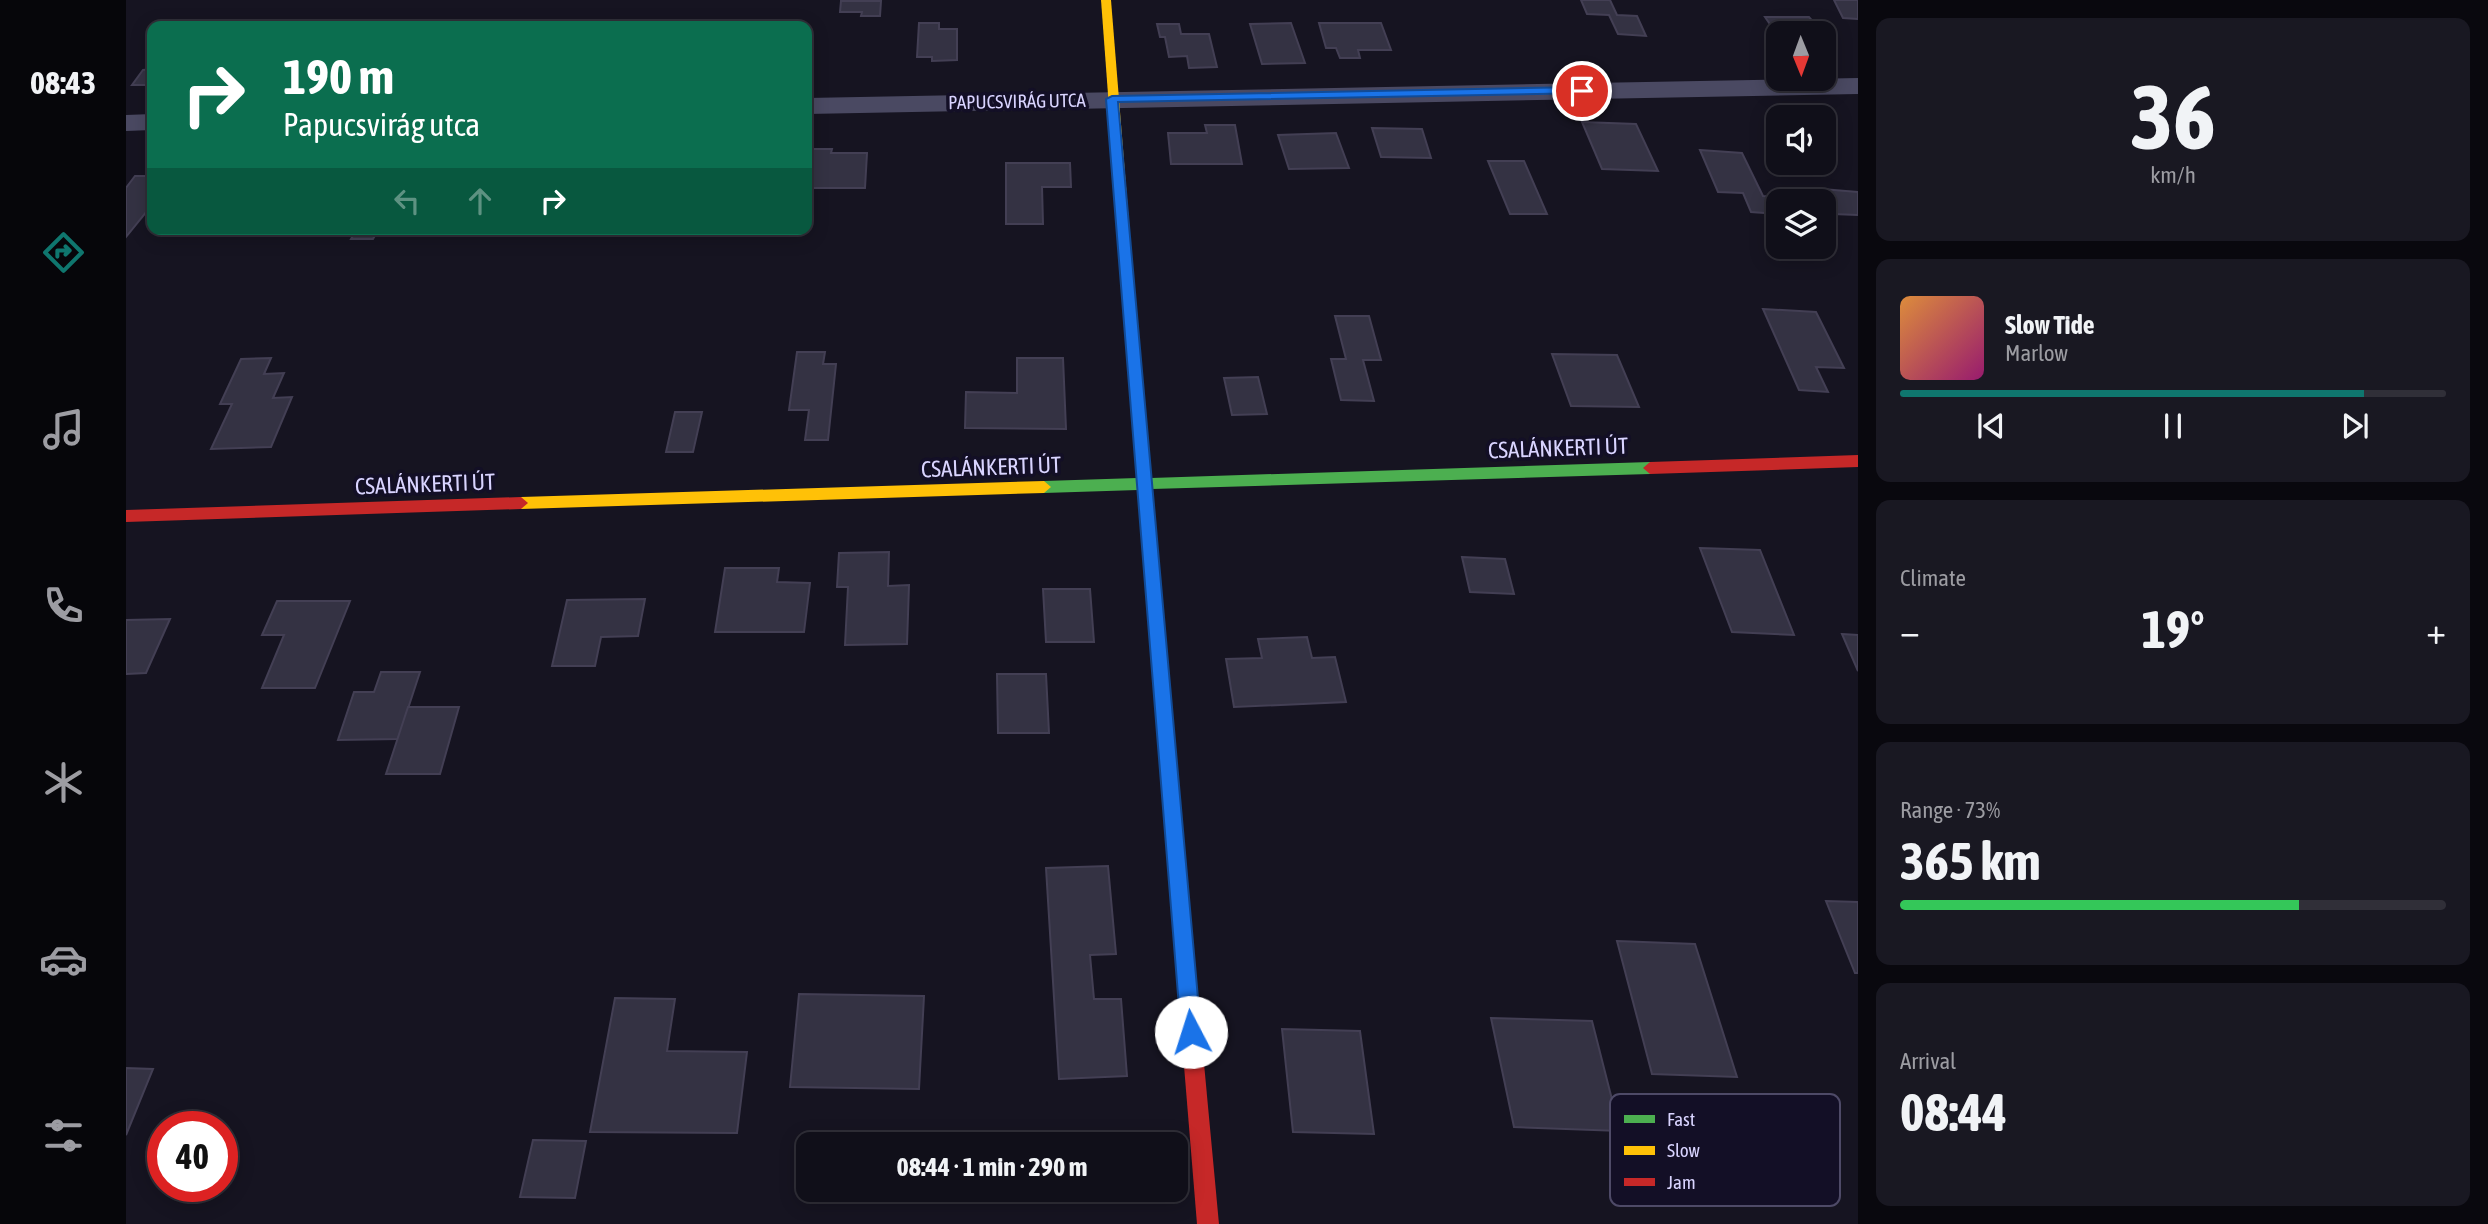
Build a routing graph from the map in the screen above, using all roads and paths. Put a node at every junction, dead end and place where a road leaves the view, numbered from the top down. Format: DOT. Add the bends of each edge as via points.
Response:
graph roads {
  1 [pos="1106,0"];
  2 [pos="1858,86"];
  3 [pos="1112,99"];
  4 [pos="812,106"];
  5 [pos="126,122"];
  6 [pos="147,122"];
  7 [pos="1858,461"];
  8 [pos="1143,485"];
  9 [pos="126,516"];
  10 [pos="1208,1224"];
  1 -- 3 [label="street"];
  2 -- 3 [label="street, PAPUCSVIRÁG UTCA"];
  3 -- 4 [label="street, PAPUCSVIRÁG UTCA"];
  3 -- 8 [label="street"];
  5 -- 6 [label="street"];
  7 -- 8 [label="street, CSALÁNKERTI ÚT"];
  8 -- 9 [label="street, CSALÁNKERTI ÚT"];
  8 -- 10 [label="street"];
}
